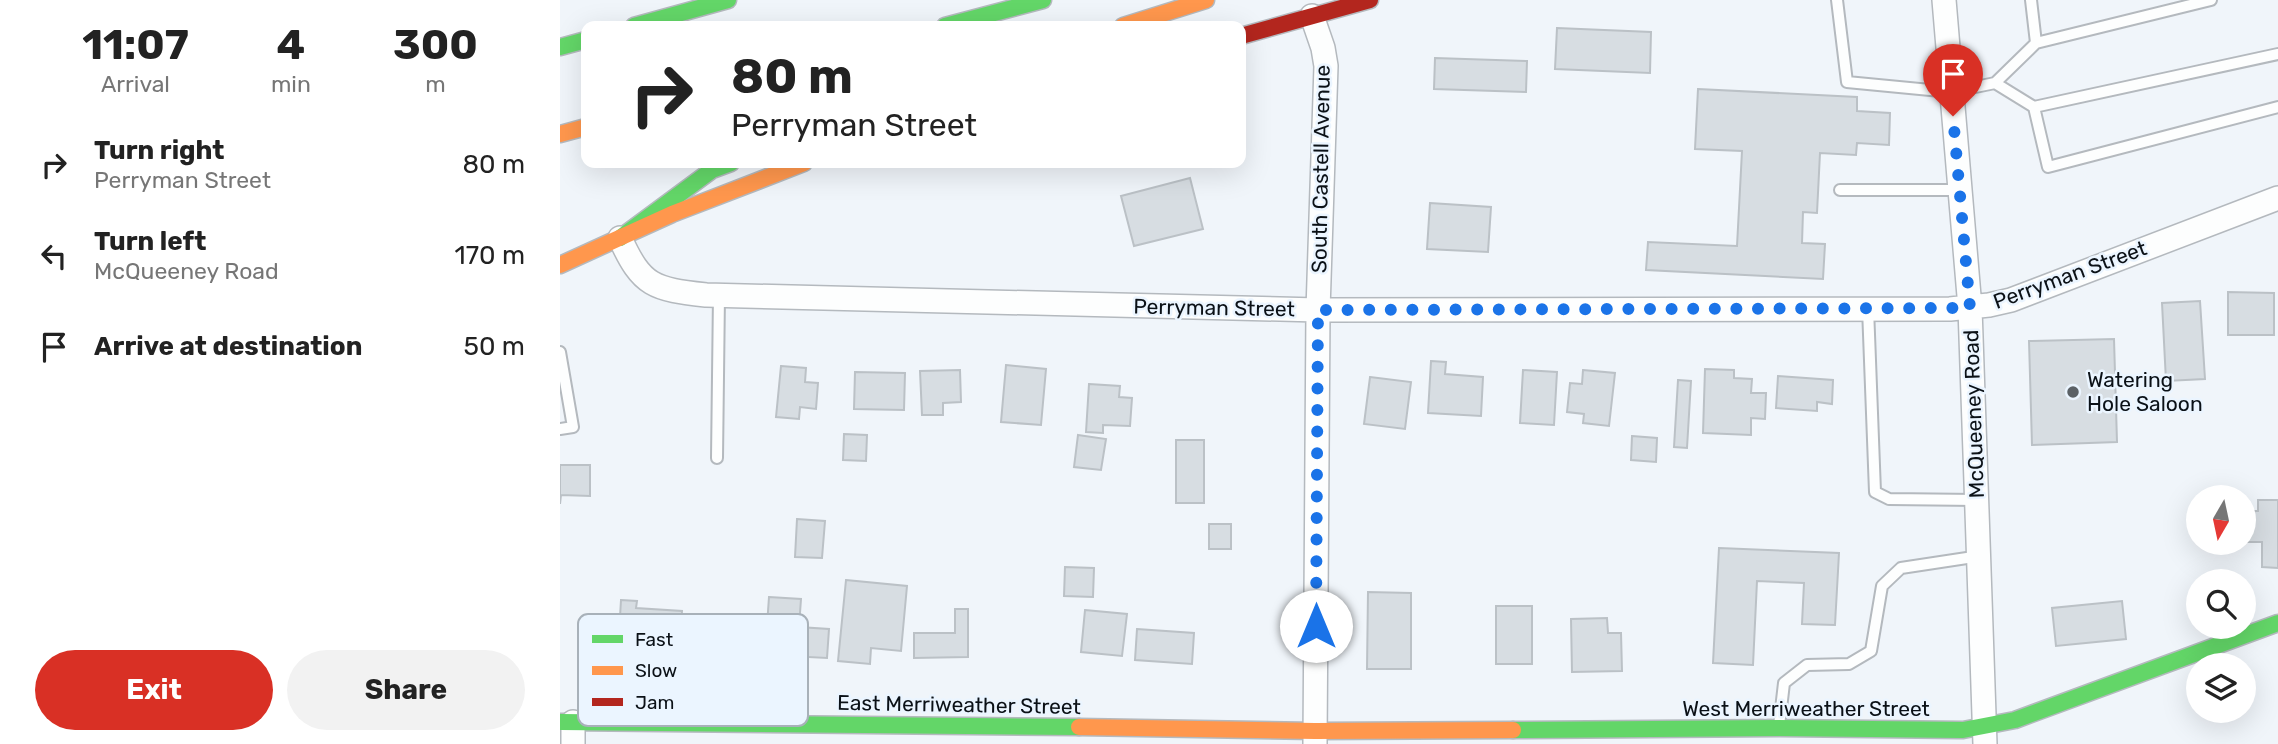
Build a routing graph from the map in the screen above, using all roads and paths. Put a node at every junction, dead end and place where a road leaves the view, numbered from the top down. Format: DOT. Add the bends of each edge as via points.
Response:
graph roads {
  1 [pos="728,0"];
  2 [pos="1043,0"];
  3 [pos="1206,0"];
  4 [pos="1370,0"];
  5 [pos="1837,0"];
  6 [pos="1944,0"];
  7 [pos="2031,0"];
  8 [pos="2211,0"];
  9 [pos="1312,16"];
  10 [pos="652,21"];
  11 [pos="964,21"];
  12 [pos="1139,21"];
  13 [pos="1246,35"];
  14 [pos="581,41"];
  15 [pos="2036,43"];
  16 [pos="561,47"];
  17 [pos="2278,54"];
  18 [pos="1995,83"];
  19 [pos="1951,92"];
  20 [pos="2034,107"];
  21 [pos="2278,107"];
  22 [pos="581,128"];
  23 [pos="560,134"];
  24 [pos="717,168"];
  25 [pos="791,168"];
  26 [pos="1840,190"];
  27 [pos="1959,190"];
  28 [pos="2278,198"];
  29 [pos="620,239"];
  30 [pos="560,265"];
  31 [pos="719,295"];
  32 [pos="1868,308"];
  33 [pos="1970,308"];
  34 [pos="1318,310"];
  35 [pos="560,352"];
  36 [pos="560,429"];
  37 [pos="717,458"];
  38 [pos="1977,500"];
  39 [pos="1980,556"];
  40 [pos="2278,623"];
  41 [pos="783,726"];
  42 [pos="808,726"];
  43 [pos="1779,728"];
  44 [pos="569,729"];
  45 [pos="1986,735"];
  46 [pos="1315,738"];
  1 -- 10 [label="main road"];
  2 -- 11 [label="main road"];
  3 -- 12 [label="main road"];
  4 -- 9 [label="main road"];
  5 -- 19 [label="lane" via="1847,82"];
  6 -- 19 [label="street, McQueeney Road"];
  7 -- 15 [label="lane"];
  8 -- 15 [label="lane"];
  9 -- 13 [label="main road"];
  9 -- 34 [label="street, South Castell Avenue" via="1326,66"];
  14 -- 16 [label="main road"];
  15 -- 18 [label="lane"];
  17 -- 20 [label="lane"];
  18 -- 19 [label="lane"];
  18 -- 20 [label="lane"];
  19 -- 27 [label="street, McQueeney Road"];
  20 -- 21 [label="lane" via="2048,167"];
  22 -- 23 [label="main road"];
  24 -- 29 [label="main road"];
  25 -- 29 [label="main road"];
  26 -- 27 [label="lane"];
  27 -- 33 [label="street, McQueeney Road"];
  28 -- 33 [label="street, Perryman Street" via="2011,300"];
  29 -- 30 [label="main road"];
  29 -- 31 [label="street, Perryman Street" via="632,266 659,287"];
  31 -- 34 [label="street, Perryman Street"];
  31 -- 37 [label="lane"];
  32 -- 33 [label="street, Perryman Street"];
  32 -- 34 [label="street, Perryman Street"];
  32 -- 38 [label="lane" via="1875,492 1889,499"];
  33 -- 38 [label="street, McQueeney Road"];
  34 -- 46 [label="street, South Castell Avenue"];
  35 -- 36 [label="lane" via="573,428"];
  38 -- 39 [label="street, McQueeney Road"];
  39 -- 43 [label="lane" via="1901,568 1882,586 1871,651 1849,664 1807,665 1784,683"];
  39 -- 45 [label="street, McQueeney Road"];
  40 -- 45 [label="main road, West Merriweather Street" via="2015,720"];
  41 -- 44 [label="main road, East Merriweather Street"];
  42 -- 46 [label="main road, East Merriweather Street" via="925,724"];
  43 -- 45 [label="main road, West Merriweather Street"];
  43 -- 46 [label="main road, West Merriweather Street"];
}
